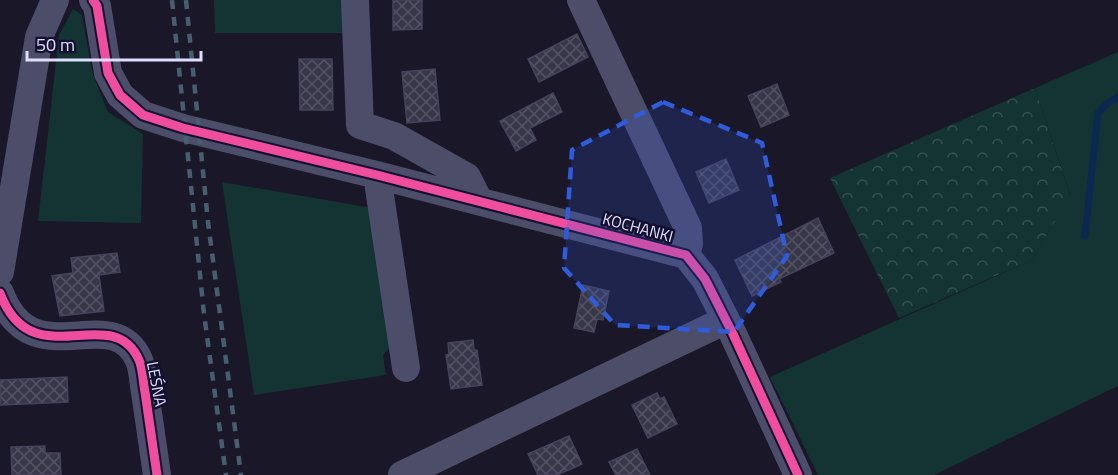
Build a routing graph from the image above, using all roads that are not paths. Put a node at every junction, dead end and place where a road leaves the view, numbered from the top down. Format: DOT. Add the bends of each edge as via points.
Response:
graph roads {
  1 [pos="54,0"];
  2 [pos="93,0"];
  3 [pos="355,0"];
  4 [pos="581,0"];
  5 [pos="378,175"];
  6 [pos="479,201"];
  7 [pos="686,255"];
  8 [pos="0,272"];
  9 [pos="0,293"];
  10 [pos="726,320"];
  11 [pos="406,368"];
  12 [pos="157,475"];
  13 [pos="402,475"];
  14 [pos="798,475"];
  1 -- 8 [label="street" via="39,37"];
  2 -- 5 [label="street, KOCHANKI" via="98,6 108,73 120,95 143,115"];
  3 -- 6 [label="street" via="360,125 394,136 467,177"];
  4 -- 7 [label="street, KOCHANKI" via="688,228"];
  5 -- 6 [label="street, KOCHANKI"];
  5 -- 11 [label="street"];
  6 -- 7 [label="street, KOCHANKI"];
  7 -- 10 [label="street, KOCHANKI" via="705,279"];
  9 -- 12 [label="street, LEŚNA" via="6,310 25,329 47,337 105,334 127,343 140,361"];
  10 -- 13 [label="street"];
  10 -- 14 [label="street, KOCHANKI"];
}
